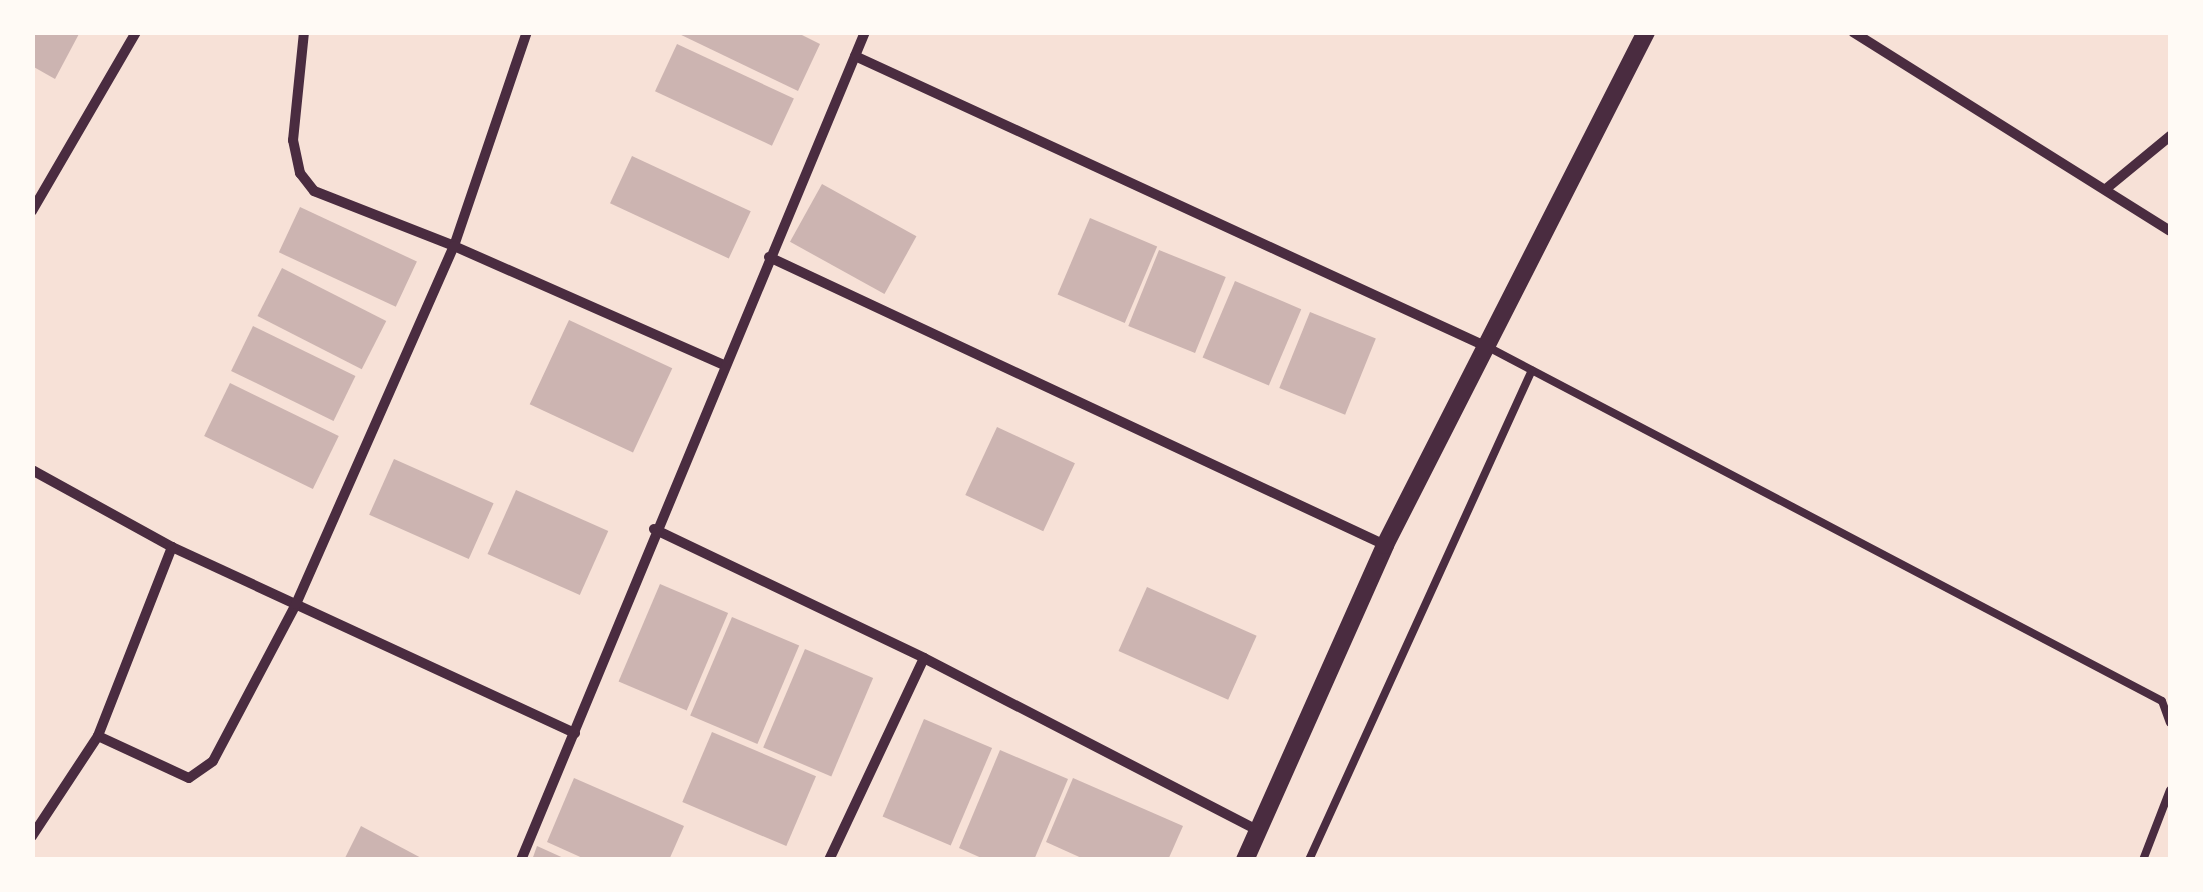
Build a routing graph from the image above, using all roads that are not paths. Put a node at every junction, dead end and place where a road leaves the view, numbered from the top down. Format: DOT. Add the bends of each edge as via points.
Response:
graph roads {
  1 [pos="136,32"];
  2 [pos="304,32"];
  3 [pos="527,32"];
  4 [pos="865,32"];
  5 [pos="1646,32"];
  6 [pos="1853,32"];
  7 [pos="855,56"];
  8 [pos="2170,136"];
  9 [pos="2107,188"];
  10 [pos="32,211"];
  11 [pos="2170,231"];
  12 [pos="454,246"];
  13 [pos="769,257"];
  14 [pos="1488,346"];
  15 [pos="724,365"];
  16 [pos="1532,370"];
  17 [pos="32,470"];
  18 [pos="654,529"];
  19 [pos="172,546"];
  20 [pos="1386,546"];
  21 [pos="296,604"];
  22 [pos="924,658"];
  23 [pos="2170,723"];
  24 [pos="576,733"];
  25 [pos="98,736"];
  26 [pos="2170,790"];
  27 [pos="1255,829"];
  28 [pos="32,836"];
  29 [pos="521,860"];
  30 [pos="828,860"];
  31 [pos="1245,860"];
  32 [pos="1309,860"];
  33 [pos="2143,860"];
  1 -- 10 [label="street"];
  2 -- 12 [label="street" via="294,140 300,173 314,191"];
  3 -- 12 [label="street"];
  4 -- 7 [label="street"];
  5 -- 14 [label="street"];
  6 -- 9 [label="street"];
  7 -- 13 [label="street"];
  7 -- 14 [label="street"];
  8 -- 9 [label="street"];
  9 -- 11 [label="street"];
  12 -- 15 [label="street"];
  12 -- 21 [label="street"];
  13 -- 15 [label="street"];
  13 -- 20 [label="street"];
  14 -- 16 [label="lane"];
  14 -- 20 [label="street"];
  15 -- 18 [label="street"];
  16 -- 23 [label="lane" via="2162,700"];
  16 -- 32 [label="lane"];
  17 -- 19 [label="street"];
  18 -- 22 [label="street"];
  18 -- 24 [label="street"];
  19 -- 21 [label="street"];
  19 -- 25 [label="street"];
  20 -- 27 [label="street"];
  21 -- 24 [label="street"];
  21 -- 25 [label="street" via="214,761 190,778"];
  22 -- 27 [label="street"];
  22 -- 30 [label="street"];
  24 -- 29 [label="street"];
  25 -- 28 [label="street"];
  26 -- 33 [label="lane"];
  27 -- 31 [label="street"];
}
